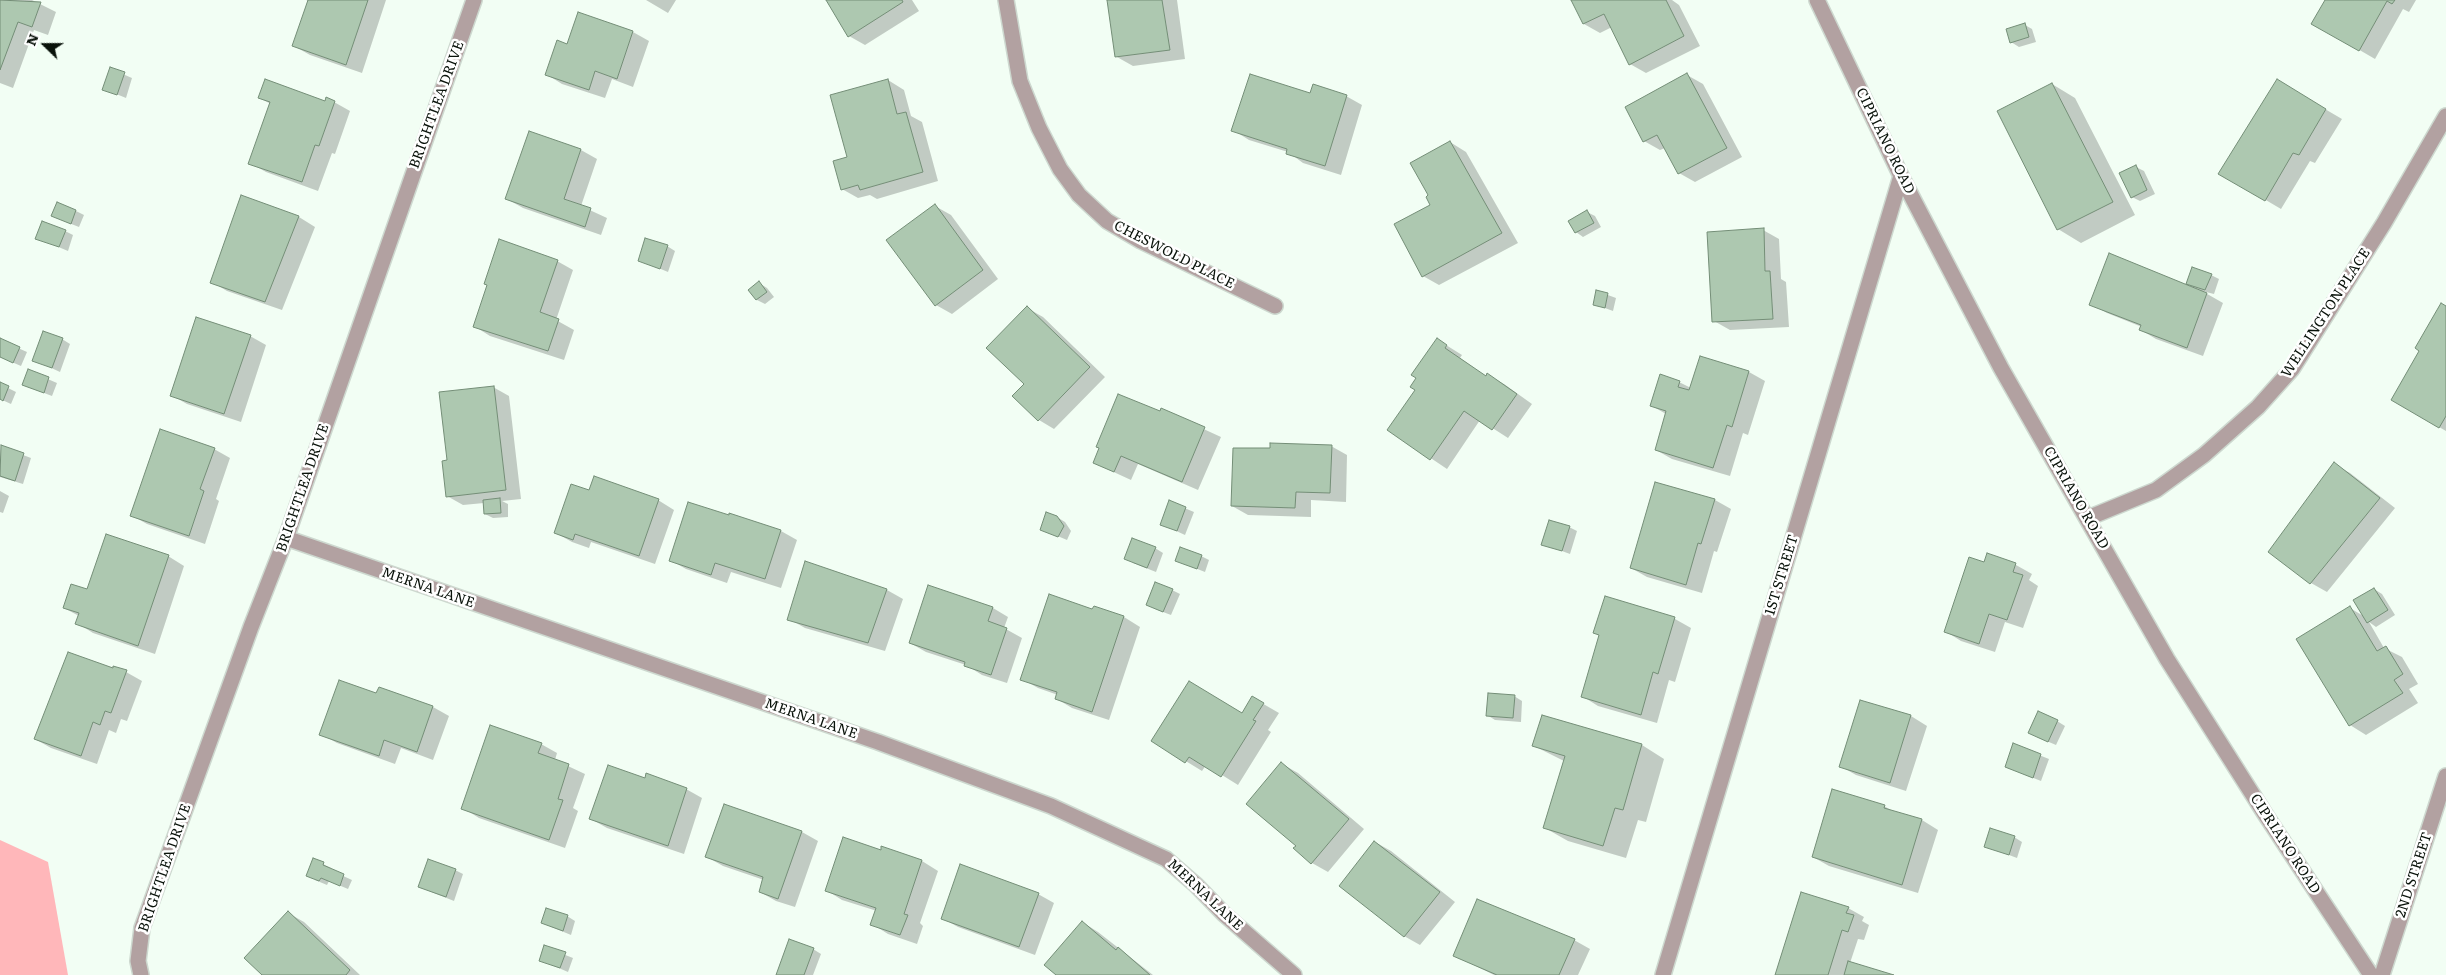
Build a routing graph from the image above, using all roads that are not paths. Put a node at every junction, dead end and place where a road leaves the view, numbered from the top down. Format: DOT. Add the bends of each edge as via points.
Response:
graph roads {
  1 [pos="474,0"];
  2 [pos="1006,0"];
  3 [pos="1817,0"];
  4 [pos="2446,116"];
  5 [pos="1901,176"];
  6 [pos="1276,306"];
  7 [pos="2088,518"];
  8 [pos="286,538"];
  9 [pos="2446,776"];
  10 [pos="141,975"];
  11 [pos="1294,975"];
  12 [pos="1663,975"];
  13 [pos="2371,975"];
  14 [pos="2382,975"];
  1 -- 8 [label="street, BRIGHTLEA DRIVE"];
  2 -- 6 [label="street, CHESWOLD PLACE" via="1020,81 1060,169 1079,195 1107,221 1141,241"];
  3 -- 5 [label="street, CIPRIANO ROAD"];
  4 -- 7 [label="street, WELLINGTON PLACE" via="2340,295 2286,376 2258,407 2211,449 2163,485"];
  5 -- 7 [label="street, CIPRIANO ROAD" via="2001,368"];
  5 -- 12 [label="street, 1ST STREET"];
  7 -- 13 [label="street, CIPRIANO ROAD" via="2167,659"];
  8 -- 10 [label="street, BRIGHTLEA DRIVE" via="142,928 138,961"];
  8 -- 11 [label="street, MERNA LANE" via="878,742 1051,806 1166,859"];
  9 -- 14 [label="street, 2ND STREET"];
}
